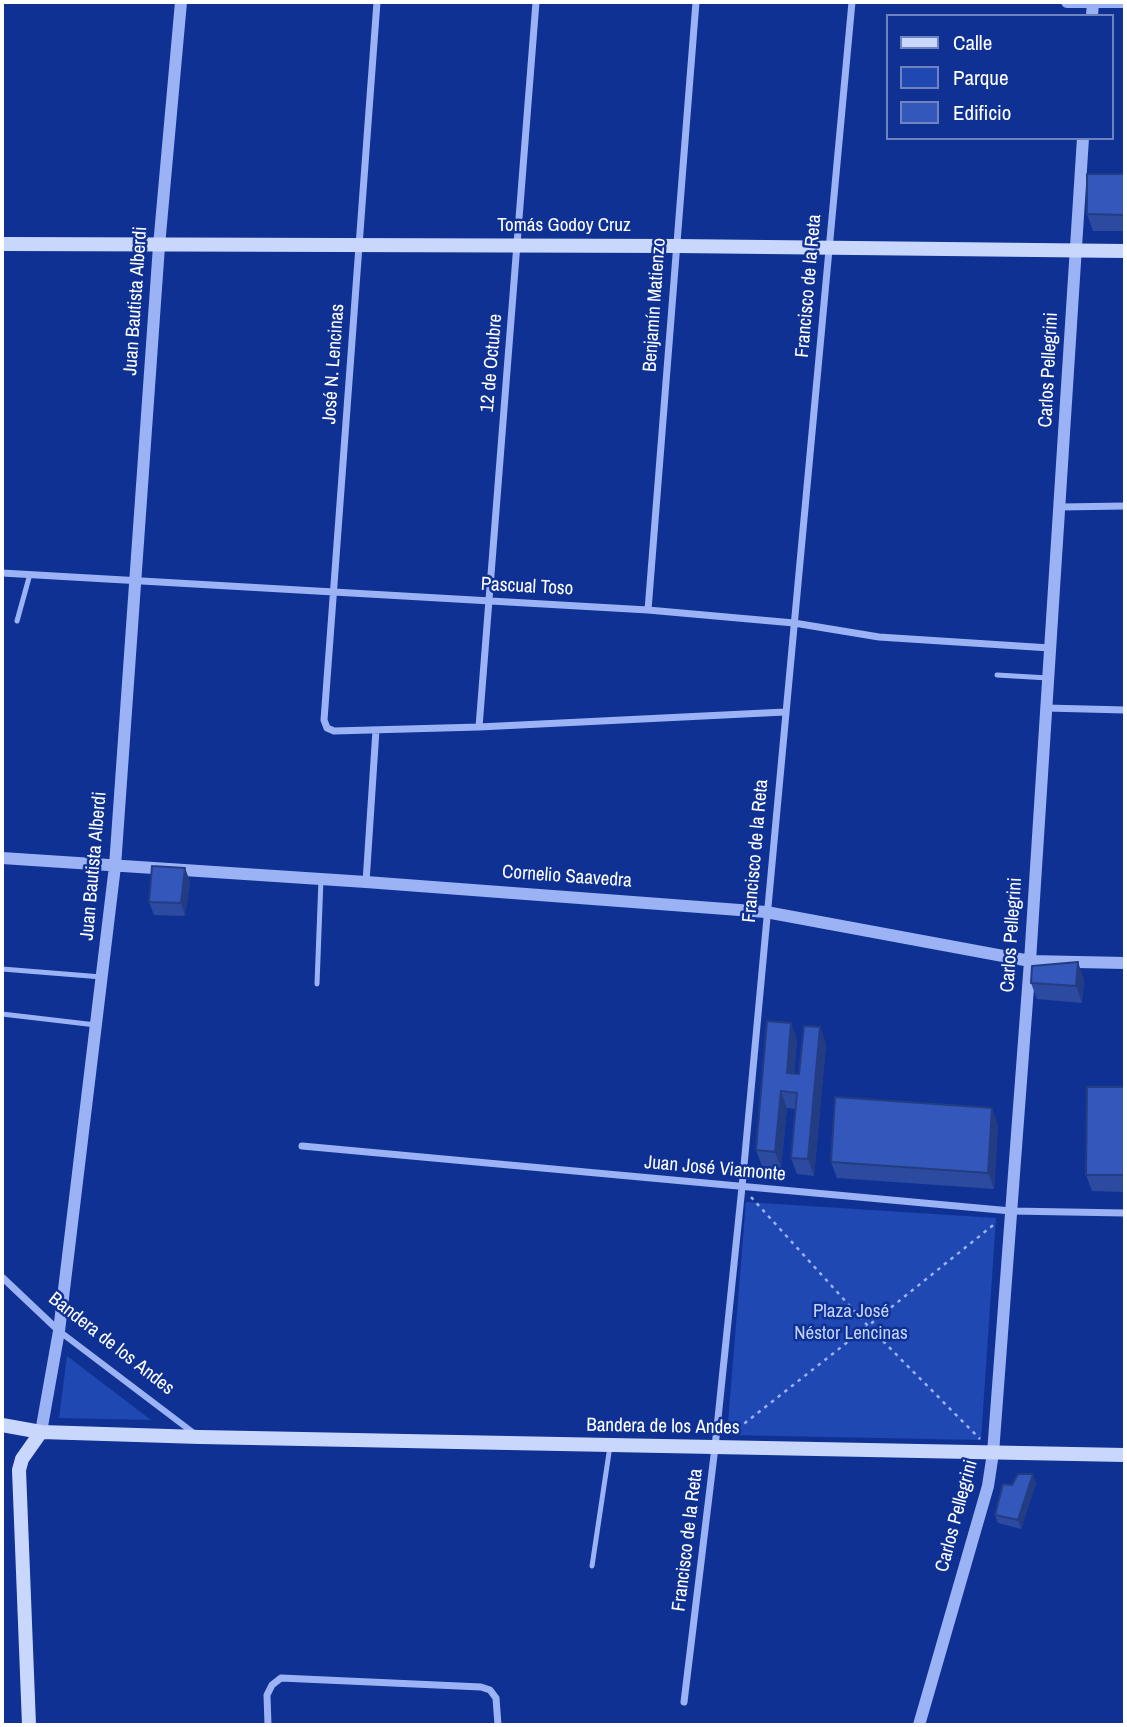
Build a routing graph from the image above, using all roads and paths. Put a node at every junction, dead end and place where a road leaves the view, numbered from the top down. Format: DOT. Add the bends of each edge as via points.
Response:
graph roads {
  1 [pos="181,2"];
  2 [pos="377,2"];
  3 [pos="536,2"];
  4 [pos="696,2"];
  5 [pos="852,2"];
  6 [pos="1067,2"];
  7 [pos="1093,2"];
  8 [pos="1125,2"];
  9 [pos="1083,140"];
  10 [pos="2,244"];
  11 [pos="359,245"];
  12 [pos="159,246"];
  13 [pos="517,246"];
  14 [pos="676,246"];
  15 [pos="829,247"];
  16 [pos="1076,251"];
  17 [pos="1125,251"];
  18 [pos="1125,506"];
  19 [pos="1060,507"];
  20 [pos="2,573"];
  21 [pos="30,574"];
  22 [pos="135,580"];
  23 [pos="333,592"];
  24 [pos="489,601"];
  25 [pos="648,610"];
  26 [pos="17,621"];
  27 [pos="794,623"];
  28 [pos="1050,648"];
  29 [pos="997,675"];
  30 [pos="1048,678"];
  31 [pos="1046,708"];
  32 [pos="1125,710"];
  33 [pos="785,712"];
  34 [pos="479,727"];
  35 [pos="376,730"];
  36 [pos="2,858"];
  37 [pos="115,866"];
  38 [pos="321,879"];
  39 [pos="366,882"];
  40 [pos="766,912"];
  41 [pos="1030,961"];
  42 [pos="1125,963"];
  43 [pos="2,969"];
  44 [pos="102,977"];
  45 [pos="317,984"];
  46 [pos="2,1014"];
  47 [pos="96,1025"];
  48 [pos="302,1146"];
  49 [pos="742,1187"];
  50 [pos="1011,1211"];
  51 [pos="1125,1213"];
  52 [pos="2,1277"];
  53 [pos="868,1326"];
  54 [pos="58,1331"];
  55 [pos="2,1425"];
  56 [pos="41,1432"];
  57 [pos="200,1437"];
  58 [pos="610,1446"];
  59 [pos="715,1447"];
  60 [pos="993,1453"];
  61 [pos="1125,1455"];
  62 [pos="592,1566"];
  63 [pos="684,1702"];
  64 [pos="30,1725"];
  65 [pos="268,1725"];
  66 [pos="498,1725"];
  67 [pos="919,1725"];
  1 -- 12 [label="street, Juan Bautista Alberdi"];
  2 -- 11 [label="street, José N. Lencinas"];
  3 -- 13 [label="street, 12 de Octubre"];
  4 -- 14 [label="street, Benjamín Matienzo"];
  5 -- 15 [label="street, Francisco de la Reta"];
  6 -- 7 [label="street"];
  7 -- 8 [label="street"];
  9 -- 16 [label="street, Carlos Pellegrini"];
  10 -- 12 [label="main road, Tomás Godoy Cruz"];
  11 -- 12 [label="main road, Tomás Godoy Cruz"];
  11 -- 13 [label="main road, Tomás Godoy Cruz"];
  11 -- 23 [label="street, José N. Lencinas"];
  12 -- 22 [label="street, Juan Bautista Alberdi"];
  13 -- 14 [label="main road, Tomás Godoy Cruz"];
  13 -- 24 [label="street, 12 de Octubre"];
  14 -- 15 [label="main road, Tomás Godoy Cruz"];
  14 -- 25 [label="street, Benjamín Matienzo"];
  15 -- 16 [label="main road, Tomás Godoy Cruz"];
  15 -- 27 [label="street, Francisco de la Reta"];
  16 -- 17 [label="main road, Tomás Godoy Cruz"];
  16 -- 19 [label="street, Carlos Pellegrini"];
  18 -- 19 [label="street"];
  19 -- 28 [label="street, Carlos Pellegrini"];
  20 -- 21 [label="street, Pascual Toso"];
  21 -- 22 [label="street, Pascual Toso"];
  21 -- 26 [label="lane"];
  22 -- 23 [label="street, Pascual Toso"];
  22 -- 37 [label="street, Juan Bautista Alberdi"];
  23 -- 24 [label="street, Pascual Toso"];
  23 -- 35 [label="street, José N. Lencinas" via="324,720 334,731"];
  24 -- 25 [label="street, Pascual Toso"];
  24 -- 34 [label="street, 12 de Octubre"];
  25 -- 27 [label="street, Pascual Toso"];
  27 -- 28 [label="street, Pascual Toso" via="879,638"];
  27 -- 33 [label="street, Francisco de la Reta"];
  28 -- 30 [label="street, Carlos Pellegrini"];
  29 -- 30 [label="lane"];
  30 -- 31 [label="street, Carlos Pellegrini"];
  31 -- 32 [label="street"];
  31 -- 41 [label="street, Carlos Pellegrini"];
  33 -- 34 [label="street"];
  33 -- 40 [label="street, Francisco de la Reta"];
  34 -- 35 [label="street"];
  35 -- 39 [label="street"];
  36 -- 37 [label="street, Cornelio Saavedra"];
  37 -- 38 [label="street, Cornelio Saavedra"];
  37 -- 44 [label="street, Juan Bautista Alberdi"];
  38 -- 39 [label="street, Cornelio Saavedra"];
  38 -- 45 [label="lane"];
  39 -- 40 [label="street, Cornelio Saavedra"];
  40 -- 41 [label="street, Cornelio Saavedra"];
  40 -- 49 [label="street, Francisco de la Reta"];
  41 -- 42 [label="street, Cornelio Saavedra"];
  41 -- 50 [label="street, Carlos Pellegrini"];
  43 -- 44 [label="lane"];
  44 -- 47 [label="street, Juan Bautista Alberdi"];
  46 -- 47 [label="lane"];
  47 -- 54 [label="street, Juan Bautista Alberdi"];
  48 -- 49 [label="street, Juan José Viamonte"];
  49 -- 50 [label="street, Juan José Viamonte"];
  49 -- 53 [label="path"];
  49 -- 59 [label="street, Francisco de la Reta"];
  50 -- 51 [label="street, Juan José Viamonte"];
  50 -- 53 [label="path"];
  50 -- 60 [label="street, Carlos Pellegrini"];
  52 -- 54 [label="street, Bandera de los Andes"];
  53 -- 59 [label="path"];
  53 -- 60 [label="path"];
  54 -- 56 [label="street, Juan Bautista Alberdi"];
  54 -- 57 [label="street, Bandera de los Andes"];
  55 -- 56 [label="main road, Bandera de los Andes"];
  56 -- 57 [label="main road, Bandera de los Andes"];
  56 -- 64 [label="main road, Juan Bautista Alberdi" via="19,1470"];
  57 -- 58 [label="main road, Bandera de los Andes"];
  58 -- 59 [label="main road, Bandera de los Andes"];
  58 -- 62 [label="lane"];
  59 -- 60 [label="main road, Bandera de los Andes"];
  59 -- 63 [label="street, Francisco de la Reta"];
  60 -- 61 [label="main road, Bandera de los Andes"];
  60 -- 67 [label="street, Carlos Pellegrini" via="988,1486"];
  65 -- 66 [label="street" via="267,1695 281,1678 481,1687 496,1698"];
}
